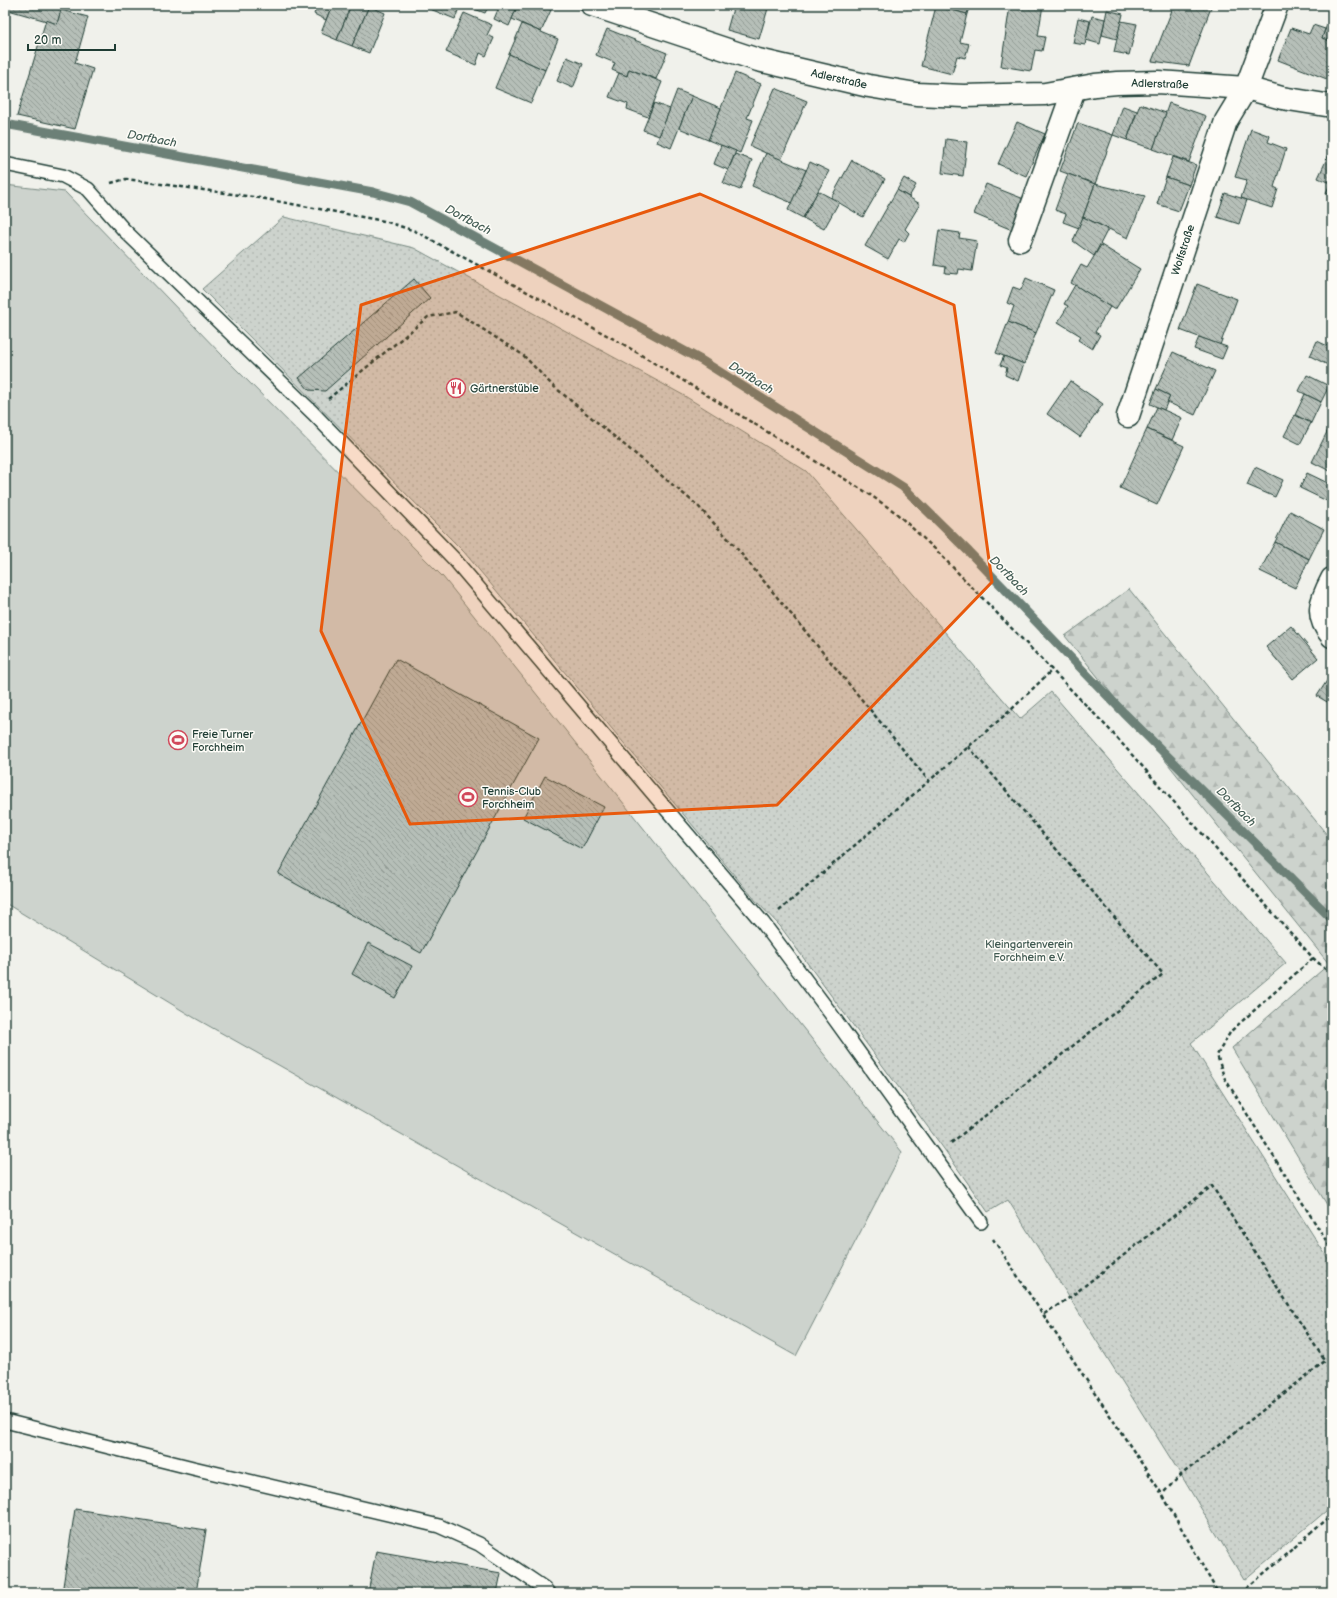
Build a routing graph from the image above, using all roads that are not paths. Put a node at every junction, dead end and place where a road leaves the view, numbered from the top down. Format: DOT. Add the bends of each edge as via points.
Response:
graph roads {
  1 [pos="592,5"];
  2 [pos="1277,5"];
  3 [pos="614,9"];
  4 [pos="1246,88"];
  5 [pos="1074,89"];
  6 [pos="1332,106"];
  7 [pos="5,164"];
  8 [pos="1020,240"];
  9 [pos="1128,416"];
  10 [pos="1332,579"];
  11 [pos="1332,636"];
  12 [pos="981,1222"];
  13 [pos="5,1421"];
  14 [pos="548,1593"];
  1 -- 3 [label="street, Adlerstraße"];
  2 -- 4 [label="street, Wolfstraße"];
  3 -- 5 [label="street, Adlerstraße" via="758,60 869,86 916,94 964,96 1045,94"];
  4 -- 5 [label="street, Adlerstraße" via="1158,82 1117,83"];
  4 -- 6 [label="street, Adlerstraße" via="1282,98"];
  4 -- 9 [label="street, Wolfstraße" via="1226,121"];
  5 -- 8 [label="street"];
  7 -- 12 [label="lane" via="63,176 88,189 124,230 312,413 454,560 763,923"];
  10 -- 11 [label="street" via="1322,602 1321,616"];
  13 -- 14 [label="lane" via="439,1526 479,1544"];
}
